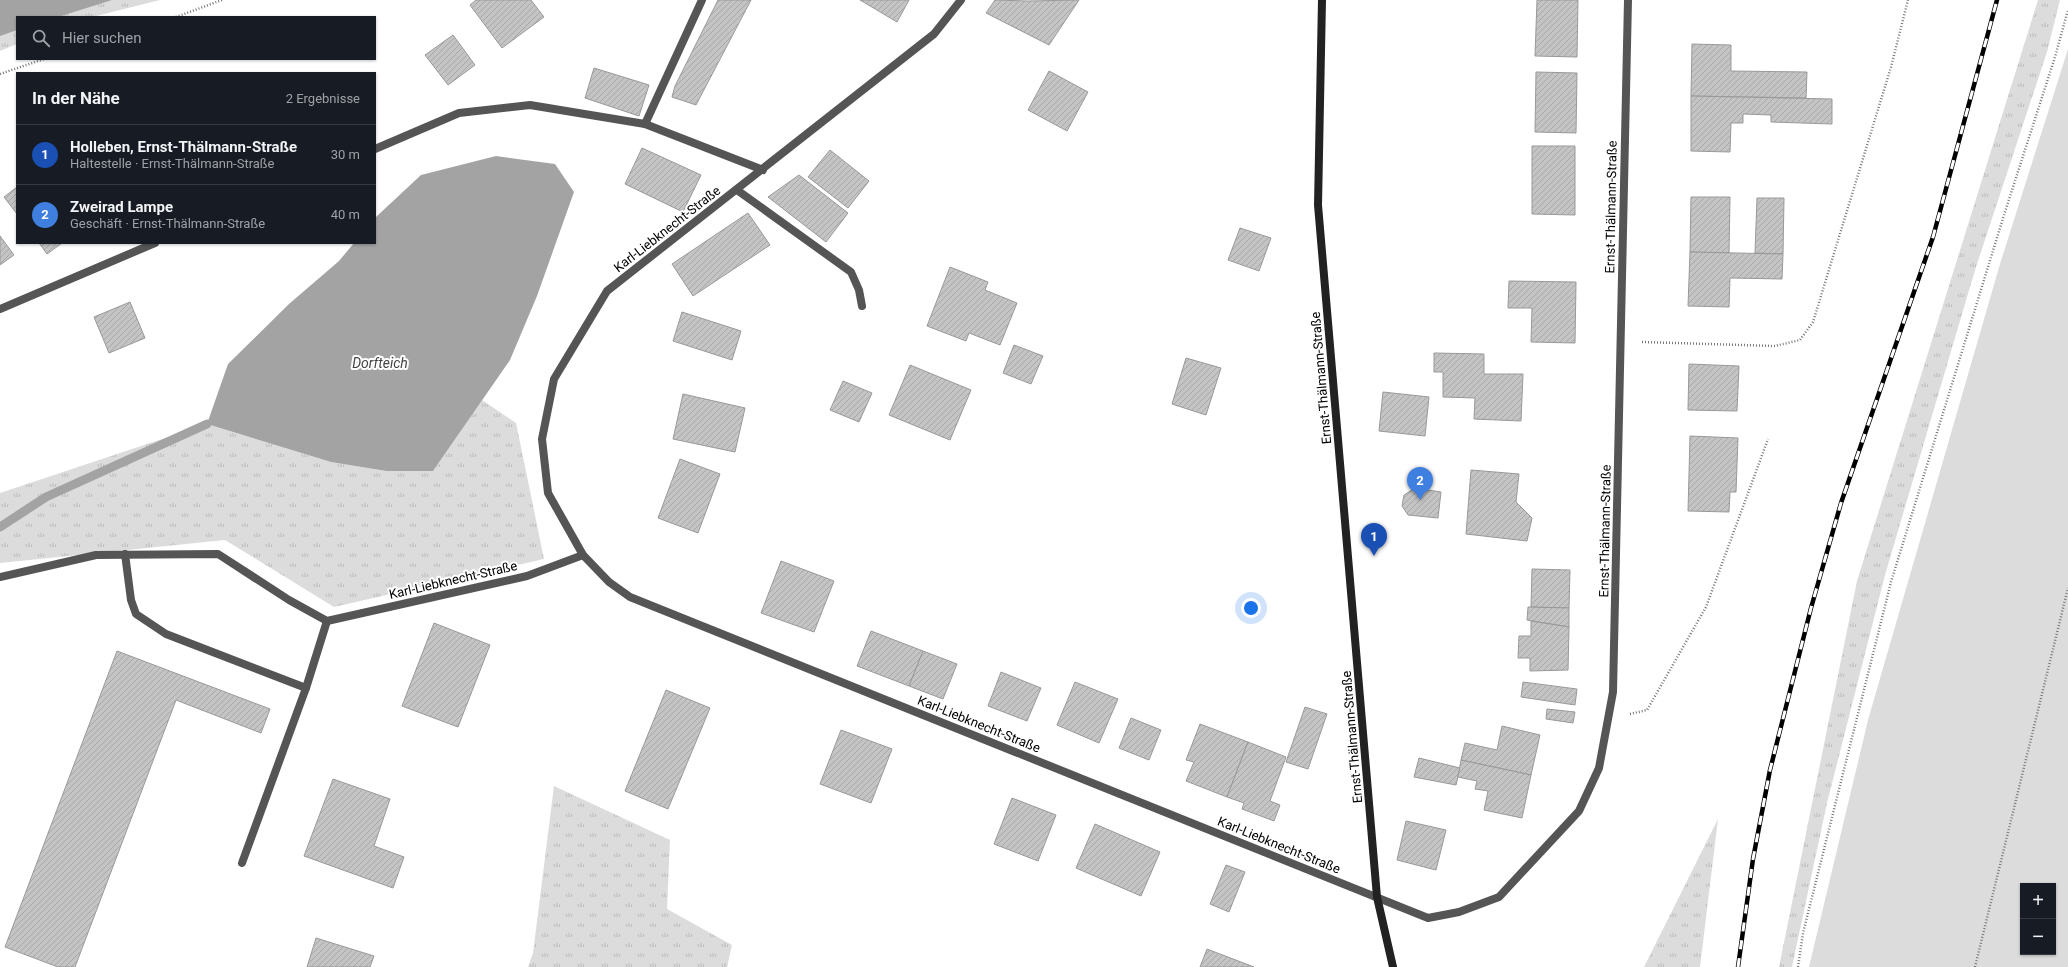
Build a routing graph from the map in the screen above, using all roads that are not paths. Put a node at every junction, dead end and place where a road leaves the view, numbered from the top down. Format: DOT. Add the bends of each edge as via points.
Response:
graph roads {
  1 [pos="702,0"];
  2 [pos="961,0"];
  3 [pos="1322,0"];
  4 [pos="1628,0"];
  5 [pos="645,124"];
  6 [pos="376,149"];
  7 [pos="763,170"];
  8 [pos="738,190"];
  9 [pos="153,244"];
  10 [pos="862,306"];
  11 [pos="0,309"];
  12 [pos="125,554"];
  13 [pos="583,556"];
  14 [pos="0,577"];
  15 [pos="327,620"];
  16 [pos="306,688"];
  17 [pos="242,863"];
  18 [pos="1377,897"];
  19 [pos="1392,967"];
  1 -- 5 [label="street"];
  2 -- 7 [label="street, Karl-Liebknecht-Straße" via="934,34"];
  3 -- 18 [label="main road, Ernst-Thälmann-Straße" via="1318,205"];
  4 -- 18 [label="street, Ernst-Thälmann-Straße" via="1613,692 1599,768 1579,811 1499,897 1458,912 1428,918"];
  5 -- 6 [label="street" via="530,105 459,113"];
  5 -- 7 [label="street"];
  7 -- 8 [label="street, Karl-Liebknecht-Straße"];
  8 -- 10 [label="street" via="851,272 859,290"];
  8 -- 13 [label="street, Karl-Liebknecht-Straße" via="607,291 554,379 542,438 548,493"];
  9 -- 11 [label="street"];
  12 -- 14 [label="street" via="96,554"];
  12 -- 15 [label="street" via="218,554 289,600"];
  12 -- 16 [label="street" via="131,600 136,614 166,634"];
  13 -- 15 [label="street, Karl-Liebknecht-Straße" via="526,576"];
  13 -- 18 [label="street, Karl-Liebknecht-Straße" via="609,582 630,597"];
  15 -- 16 [label="street"];
  16 -- 17 [label="street"];
  18 -- 19 [label="main road, Ernst-Thälmann-Straße"];
}
